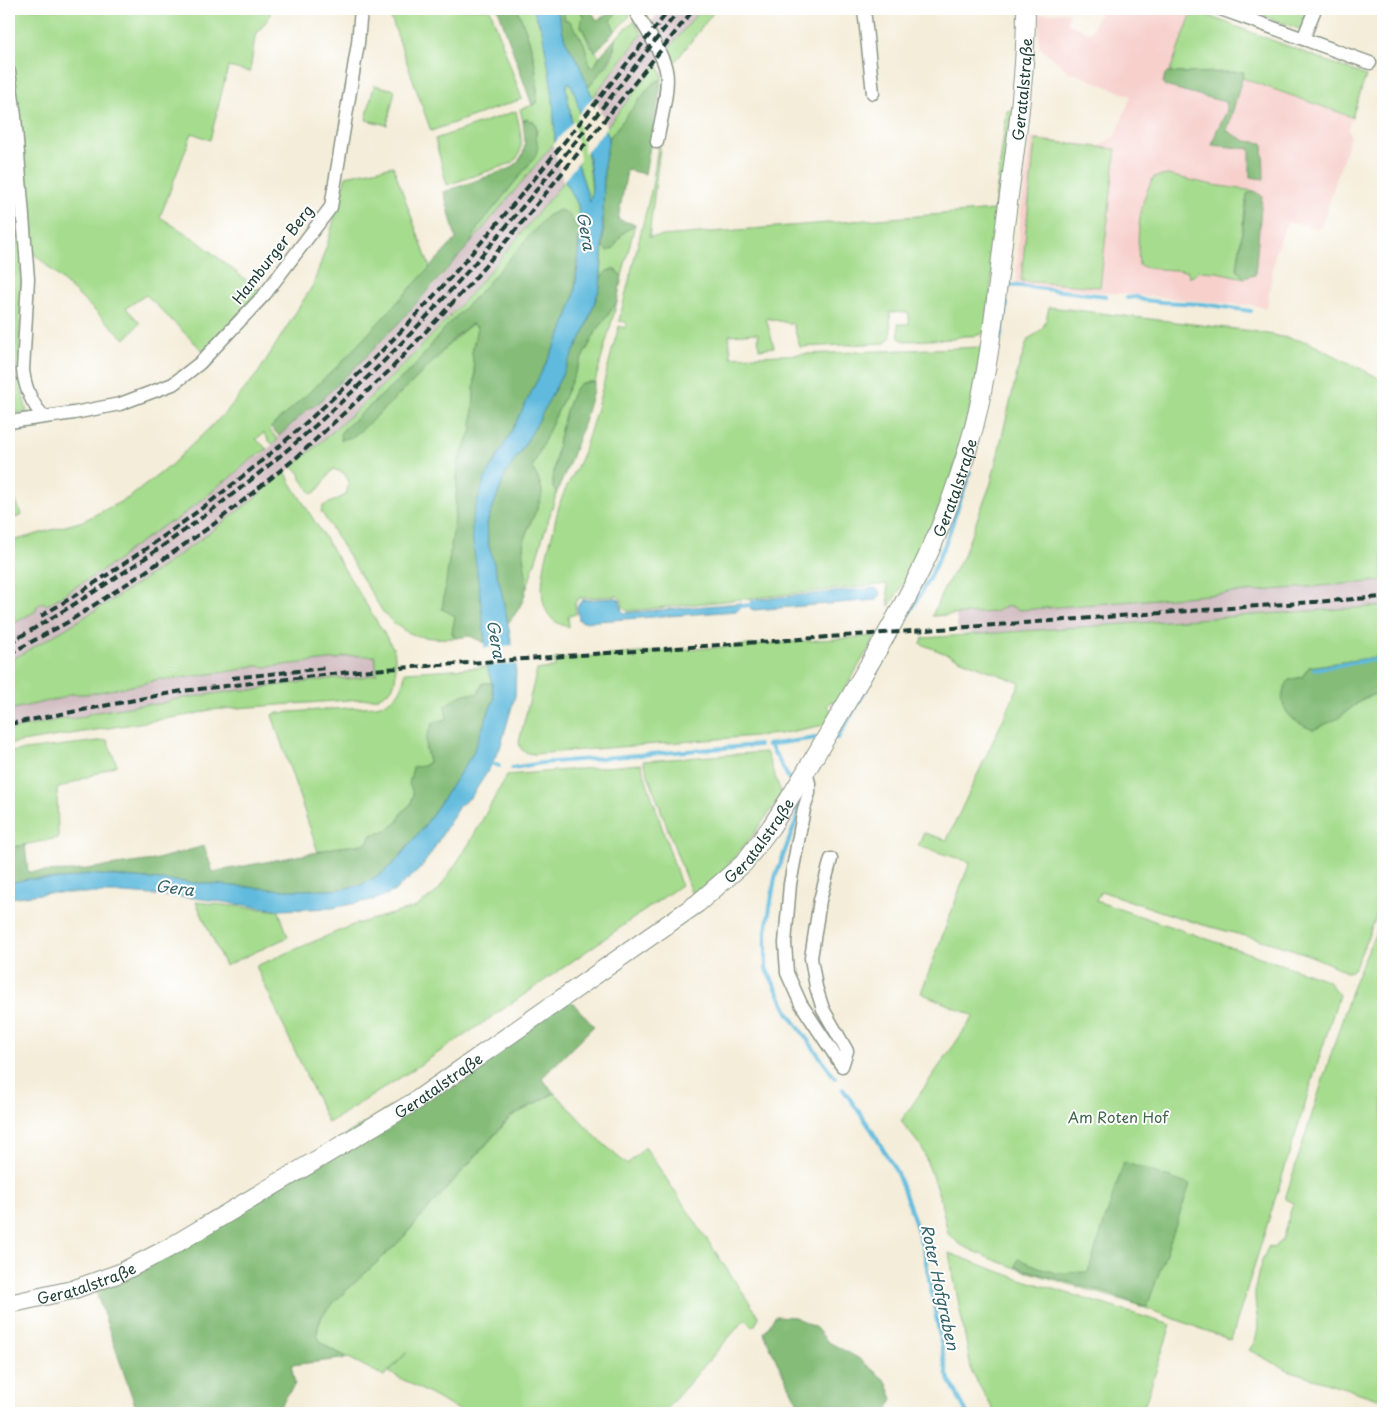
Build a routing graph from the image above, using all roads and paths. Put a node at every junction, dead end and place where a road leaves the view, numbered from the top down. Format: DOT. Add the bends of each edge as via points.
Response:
graph roads {
  1 [pos="362,9"];
  2 [pos="634,9"];
  3 [pos="864,9"];
  4 [pos="1026,9"];
  5 [pos="1221,9"];
  6 [pos="1314,9"];
  7 [pos="1304,39"];
  8 [pos="1370,64"];
  9 [pos="9,72"];
  10 [pos="873,93"];
  11 [pos="656,142"];
  12 [pos="44,417"];
  13 [pos="9,422"];
  14 [pos="806,772"];
  15 [pos="831,859"];
  16 [pos="9,1304"];
  1 -- 12 [label="street, Hamburger Berg" via="331,206 265,294 200,363 173,384 120,404"];
  2 -- 11 [label="street" via="666,69"];
  3 -- 10 [label="street"];
  4 -- 14 [label="street, Geratalstraße" via="1019,117 986,369 974,426 948,508 918,578"];
  5 -- 7 [label="street"];
  6 -- 7 [label="street"];
  7 -- 8 [label="street"];
  9 -- 12 [label="street" via="28,279 24,382 29,396"];
  12 -- 13 [label="street, Hamburger Berg"];
  14 -- 15 [label="street" via="809,793 790,884 784,943 787,973 801,1004 842,1066 848,1051 823,1009 811,958 820,900"];
  14 -- 16 [label="street, Geratalstraße" via="766,834 719,886 414,1102 167,1249 120,1273 72,1290"];
}
